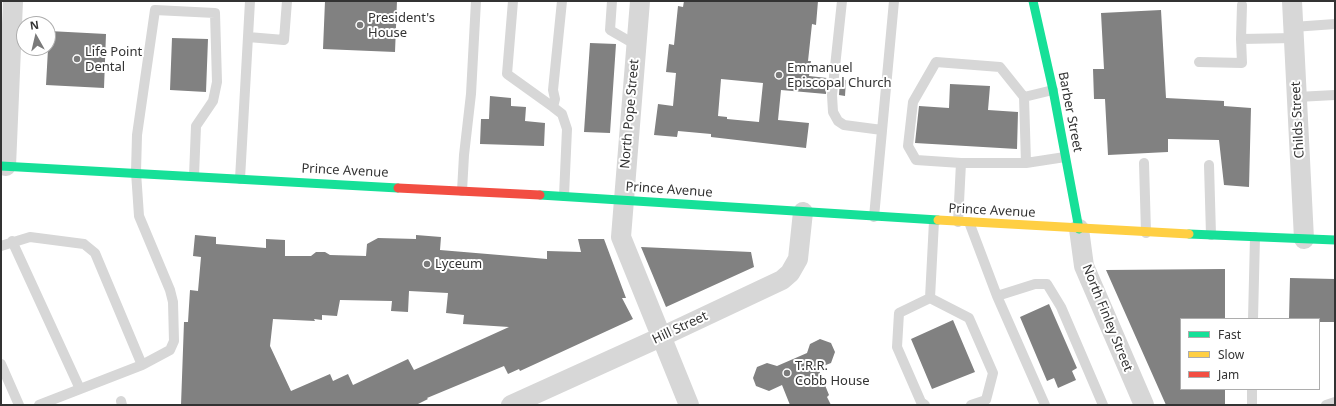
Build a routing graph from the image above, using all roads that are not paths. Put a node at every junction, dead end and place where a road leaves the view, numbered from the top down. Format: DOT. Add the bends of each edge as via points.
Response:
graph roads {
  1 [pos="13,1"];
  2 [pos="250,1"];
  3 [pos="287,1"];
  4 [pos="476,1"];
  5 [pos="513,1"];
  6 [pos="562,1"];
  7 [pos="612,1"];
  8 [pos="640,1"];
  9 [pos="842,1"];
  10 [pos="894,1"];
  11 [pos="1033,1"];
  12 [pos="1292,1"];
  13 [pos="1242,5"];
  14 [pos="1335,24"];
  15 [pos="1294,33"];
  16 [pos="248,37"];
  17 [pos="1242,39"];
  18 [pos="636,45"];
  19 [pos="1199,62"];
  20 [pos="1053,90"];
  21 [pos="1297,96"];
  22 [pos="1335,96"];
  23 [pos="1024,97"];
  24 [pos="553,108"];
  25 [pos="882,130"];
  26 [pos="1065,157"];
  27 [pos="961,163"];
  28 [pos="1026,163"];
  29 [pos="1144,163"];
  30 [pos="1209,165"];
  31 [pos="3,166"];
  32 [pos="136,172"];
  33 [pos="194,176"];
  34 [pos="240,179"];
  35 [pos="462,191"];
  36 [pos="564,196"];
  37 [pos="623,200"];
  38 [pos="803,212"];
  39 [pos="874,217"];
  40 [pos="934,220"];
  41 [pos="958,222"];
  42 [pos="969,222"];
  43 [pos="1079,229"];
  44 [pos="1146,233"];
  45 [pos="1211,235"];
  46 [pos="1255,237"];
  47 [pos="1304,239"];
  48 [pos="1335,240"];
  49 [pos="12,241"];
  50 [pos="1,246"];
  51 [pos="998,296"];
  52 [pos="930,298"];
  53 [pos="1253,318"];
  54 [pos="661,337"];
  55 [pos="1,364"];
  56 [pos="142,365"];
  57 [pos="80,389"];
  58 [pos="1252,390"];
  59 [pos="987,402"];
  60 [pos="1335,402"];
  61 [pos="922,404"];
  62 [pos="19,405"];
  63 [pos="39,405"];
  64 [pos="511,405"];
  65 [pos="689,405"];
  66 [pos="971,405"];
  67 [pos="1045,405"];
  68 [pos="1103,405"];
  69 [pos="1144,405"];
  70 [pos="1252,405"];
  71 [pos="1326,405"];
  1 -- 31 [label="street"];
  2 -- 16 [label="lane"];
  3 -- 16 [label="lane" via="284,40"];
  4 -- 35 [label="lane"];
  5 -- 24 [label="lane" via="507,74"];
  6 -- 24 [label="lane"];
  7 -- 18 [label="lane" via="610,30"];
  8 -- 18 [label="street, North Pope Street"];
  9 -- 25 [label="lane" via="832,95 833,112 844,125"];
  10 -- 25 [label="lane"];
  11 -- 20 [label="main road, Barber Street"];
  12 -- 15 [label="street, Childs Street"];
  13 -- 17 [label="lane"];
  14 -- 15 [label="lane"];
  15 -- 17 [label="lane"];
  15 -- 21 [label="street, Childs Street"];
  16 -- 34 [label="lane"];
  17 -- 19 [label="lane" via="1242,63"];
  18 -- 37 [label="street, North Pope Street"];
  20 -- 23 [label="lane"];
  20 -- 26 [label="main road, Barber Street"];
  21 -- 22 [label="lane"];
  21 -- 47 [label="street, Childs Street"];
  23 -- 27 [label="lane" via="1000,67 936,62 913,102 908,146 916,160"];
  23 -- 28 [label="lane"];
  24 -- 36 [label="lane" via="562,114 567,129"];
  25 -- 39 [label="lane"];
  26 -- 28 [label="lane"];
  26 -- 43 [label="main road, Barber Street"];
  27 -- 28 [label="lane"];
  27 -- 41 [label="lane"];
  29 -- 44 [label="lane"];
  30 -- 45 [label="lane"];
  31 -- 32 [label="main road, Prince Avenue"];
  32 -- 33 [label="main road, Prince Avenue"];
  32 -- 33 [label="lane" via="138,135 155,10 215,13 216,82 213,101 196,126"];
  32 -- 56 [label="lane" via="139,216 170,290 174,311 174,340 170,350"];
  33 -- 34 [label="main road, Prince Avenue"];
  34 -- 35 [label="main road, Prince Avenue"];
  35 -- 36 [label="main road, Prince Avenue"];
  36 -- 37 [label="main road, Prince Avenue"];
  37 -- 38 [label="main road, Prince Avenue"];
  37 -- 54 [label="street, North Pope Street" via="622,243"];
  38 -- 39 [label="main road, Prince Avenue"];
  38 -- 54 [label="street, Hill Street" via="798,259 790,273 782,280"];
  39 -- 40 [label="main road, Prince Avenue"];
  40 -- 41 [label="main road, Prince Avenue"];
  40 -- 52 [label="lane"];
  41 -- 42 [label="main road, Prince Avenue"];
  42 -- 43 [label="main road, Prince Avenue"];
  42 -- 51 [label="lane"];
  43 -- 44 [label="main road, Prince Avenue"];
  43 -- 69 [label="street, North Finley Street" via="1084,266"];
  44 -- 45 [label="main road, Prince Avenue"];
  45 -- 46 [label="main road, Prince Avenue"];
  46 -- 47 [label="main road, Prince Avenue"];
  46 -- 53 [label="lane"];
  47 -- 48 [label="main road, Prince Avenue"];
  49 -- 50 [label="lane"];
  49 -- 56 [label="lane" via="30,237 54,239 84,244 95,253"];
  49 -- 57 [label="lane"];
  51 -- 67 [label="lane"];
  51 -- 68 [label="lane" via="1035,284 1047,284 1062,307"];
  52 -- 59 [label="lane" via="969,318 993,373"];
  52 -- 61 [label="lane" via="899,313 897,347"];
  54 -- 64 [label="street, Hill Street"];
  54 -- 65 [label="street, North Pope Street"];
  55 -- 62 [label="lane"];
  56 -- 57 [label="lane"];
  57 -- 63 [label="lane"];
  58 -- 70 [label="lane"];
  59 -- 66 [label="lane"];
  60 -- 71 [label="lane"];
}
